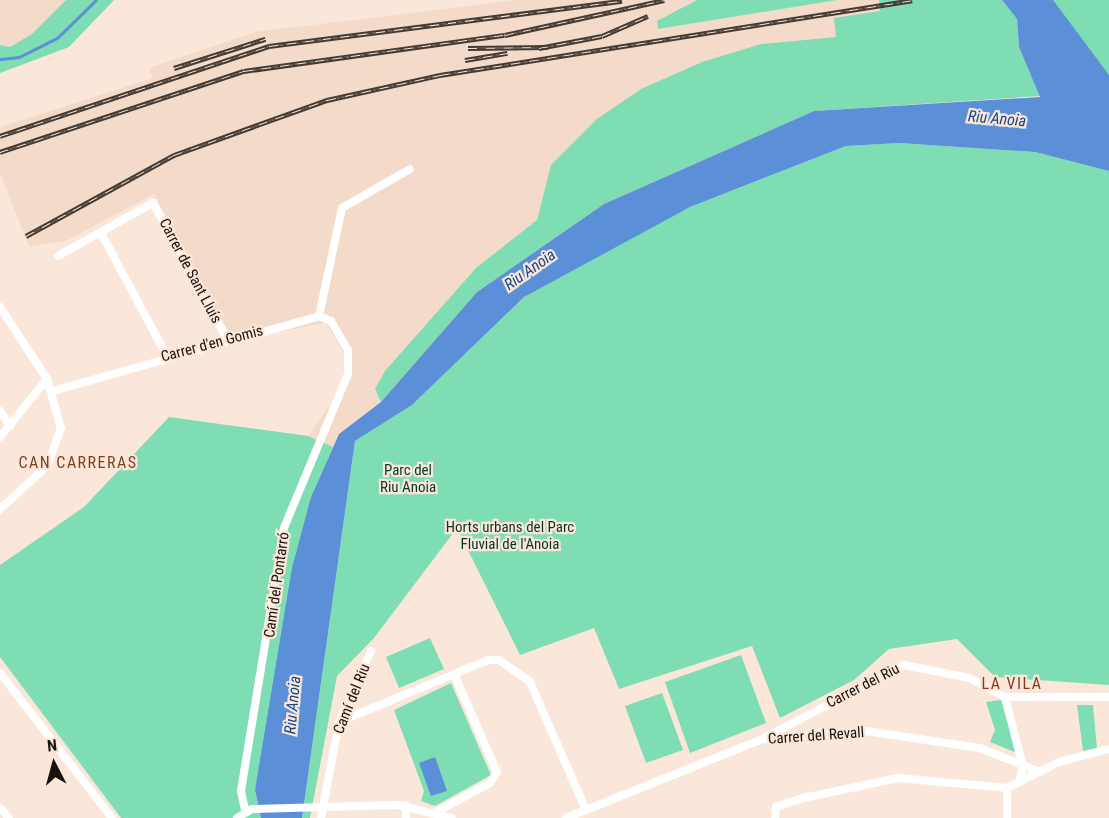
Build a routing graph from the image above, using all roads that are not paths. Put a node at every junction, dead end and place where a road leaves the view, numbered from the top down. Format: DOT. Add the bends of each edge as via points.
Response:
graph roads {
  1 [pos="410,170"];
  2 [pos="101,232"];
  3 [pos="58,256"];
  4 [pos="1,310"];
  5 [pos="319,316"];
  6 [pos="227,339"];
  7 [pos="167,356"];
  8 [pos="47,379"];
  9 [pos="53,391"];
  10 [pos="0,411"];
  11 [pos="10,426"];
  12 [pos="0,438"];
  13 [pos="0,509"];
  14 [pos="371,651"];
  15 [pos="0,673"];
  16 [pos="454,674"];
  17 [pos="1005,697"];
  18 [pos="1109,697"];
  19 [pos="339,722"];
  20 [pos="763,739"];
  21 [pos="1109,749"];
  22 [pos="1023,767"];
  23 [pos="1040,772"];
  24 [pos="1019,783"];
  25 [pos="1007,788"];
  26 [pos="406,805"];
  27 [pos="0,808"];
  28 [pos="323,808"];
  29 [pos="585,808"];
  30 [pos="245,810"];
  31 [pos="436,812"];
  32 [pos="9,818"];
  33 [pos="112,818"];
  34 [pos="237,818"];
  35 [pos="321,818"];
  36 [pos="406,818"];
  37 [pos="451,818"];
  38 [pos="566,818"];
  39 [pos="775,818"];
  40 [pos="1006,818"];
  1 -- 5 [label="street" via="342,207"];
  2 -- 3 [label="street"];
  2 -- 6 [label="street, Carrer de Sant Lluís" via="153,203"];
  2 -- 7 [label="street"];
  4 -- 8 [label="street"];
  5 -- 6 [label="street, Carrer d'en Gomis"];
  5 -- 30 [label="street, Camí del Pontarró" via="331,321 350,359 329,425 284,528 241,791"];
  6 -- 7 [label="street, Carrer d'en Gomis"];
  7 -- 9 [label="street, Carrer d'en Gomis"];
  8 -- 9 [label="street"];
  8 -- 11 [label="street"];
  9 -- 13 [label="street" via="61,428 54,457 29,486"];
  10 -- 11 [label="street"];
  11 -- 12 [label="street"];
  14 -- 19 [label="street, Camí del Riu"];
  15 -- 33 [label="street"];
  16 -- 19 [label="street"];
  16 -- 29 [label="street" via="488,660 514,669 530,682"];
  16 -- 31 [label="street" via="497,772 490,783"];
  17 -- 18 [label="street, Carrer del Riu"];
  17 -- 20 [label="street, Carrer del Riu" via="969,678 899,666"];
  17 -- 22 [label="street"];
  19 -- 28 [label="street, Camí del Riu"];
  20 -- 22 [label="street, Carrer del Revall" via="866,731 980,748"];
  20 -- 29 [label="street, Carrer del Revall"];
  21 -- 23 [label="street"];
  22 -- 23 [label="street, Carrer del Revall"];
  22 -- 24 [label="street"];
  23 -- 24 [label="street"];
  24 -- 25 [label="street"];
  25 -- 39 [label="street" via="898,778 776,807"];
  25 -- 40 [label="street"];
  26 -- 28 [label="street"];
  26 -- 31 [label="street"];
  26 -- 36 [label="street"];
  27 -- 32 [label="street"];
  28 -- 30 [label="street"];
  28 -- 35 [label="street, Camí del Riu"];
  29 -- 38 [label="street, Carrer del Revall"];
  30 -- 34 [label="street"];
  31 -- 37 [label="street"];
}
